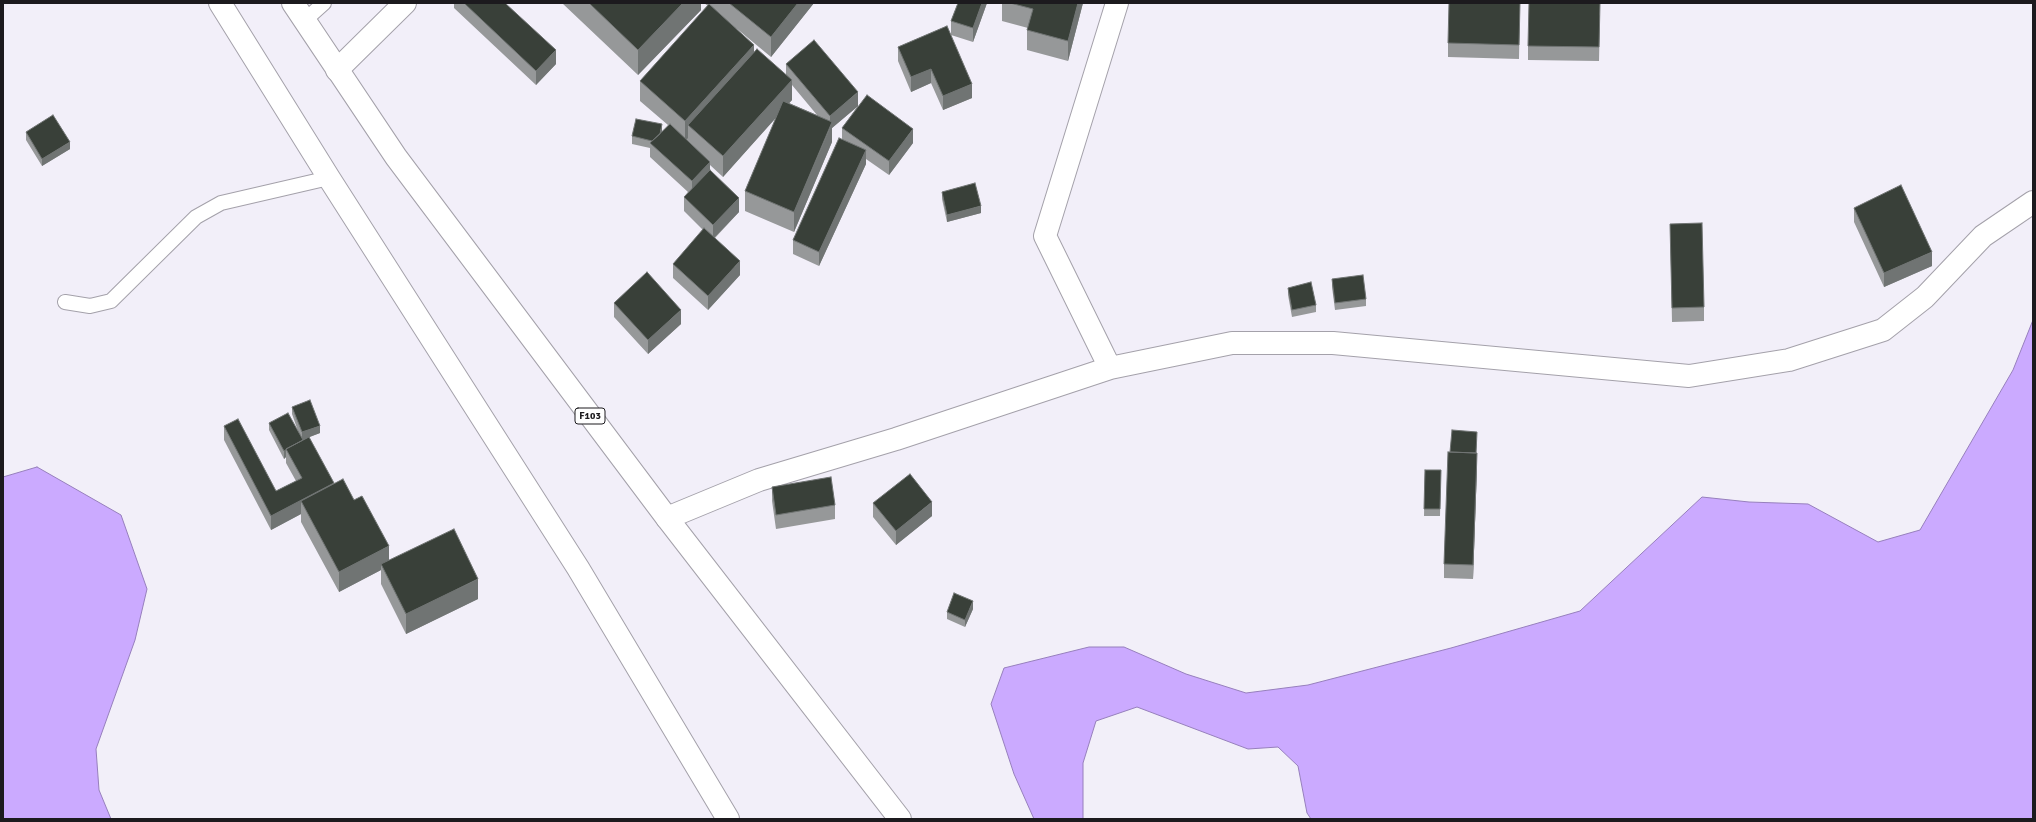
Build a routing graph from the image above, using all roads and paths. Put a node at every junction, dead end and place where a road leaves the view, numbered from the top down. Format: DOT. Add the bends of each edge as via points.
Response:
graph roads {
  1 [pos="220,3"];
  2 [pos="324,3"];
  3 [pos="404,3"];
  4 [pos="1117,3"];
  5 [pos="299,12"];
  6 [pos="337,70"];
  7 [pos="329,178"];
  8 [pos="2033,202"];
  9 [pos="65,302"];
  10 [pos="1110,368"];
  11 [pos="667,518"];
  12 [pos="728,819"];
  13 [pos="900,819"];
  1 -- 7 [label="main road"];
  2 -- 5 [label="lane"];
  3 -- 6 [label="main road"];
  4 -- 10 [label="main road" via="1045,236"];
  5 -- 6 [label="main road, F103"];
  6 -- 11 [label="main road, F103" via="396,157"];
  7 -- 9 [label="lane" via="221,203 196,217 111,301 90,306"];
  7 -- 12 [label="main road" via="578,568"];
  8 -- 10 [label="main road" via="1983,236 1926,297 1883,330 1789,360 1689,376 1333,343 1240,343"];
  10 -- 11 [label="main road" via="903,437 759,480"];
  11 -- 13 [label="main road, F103"];
}
